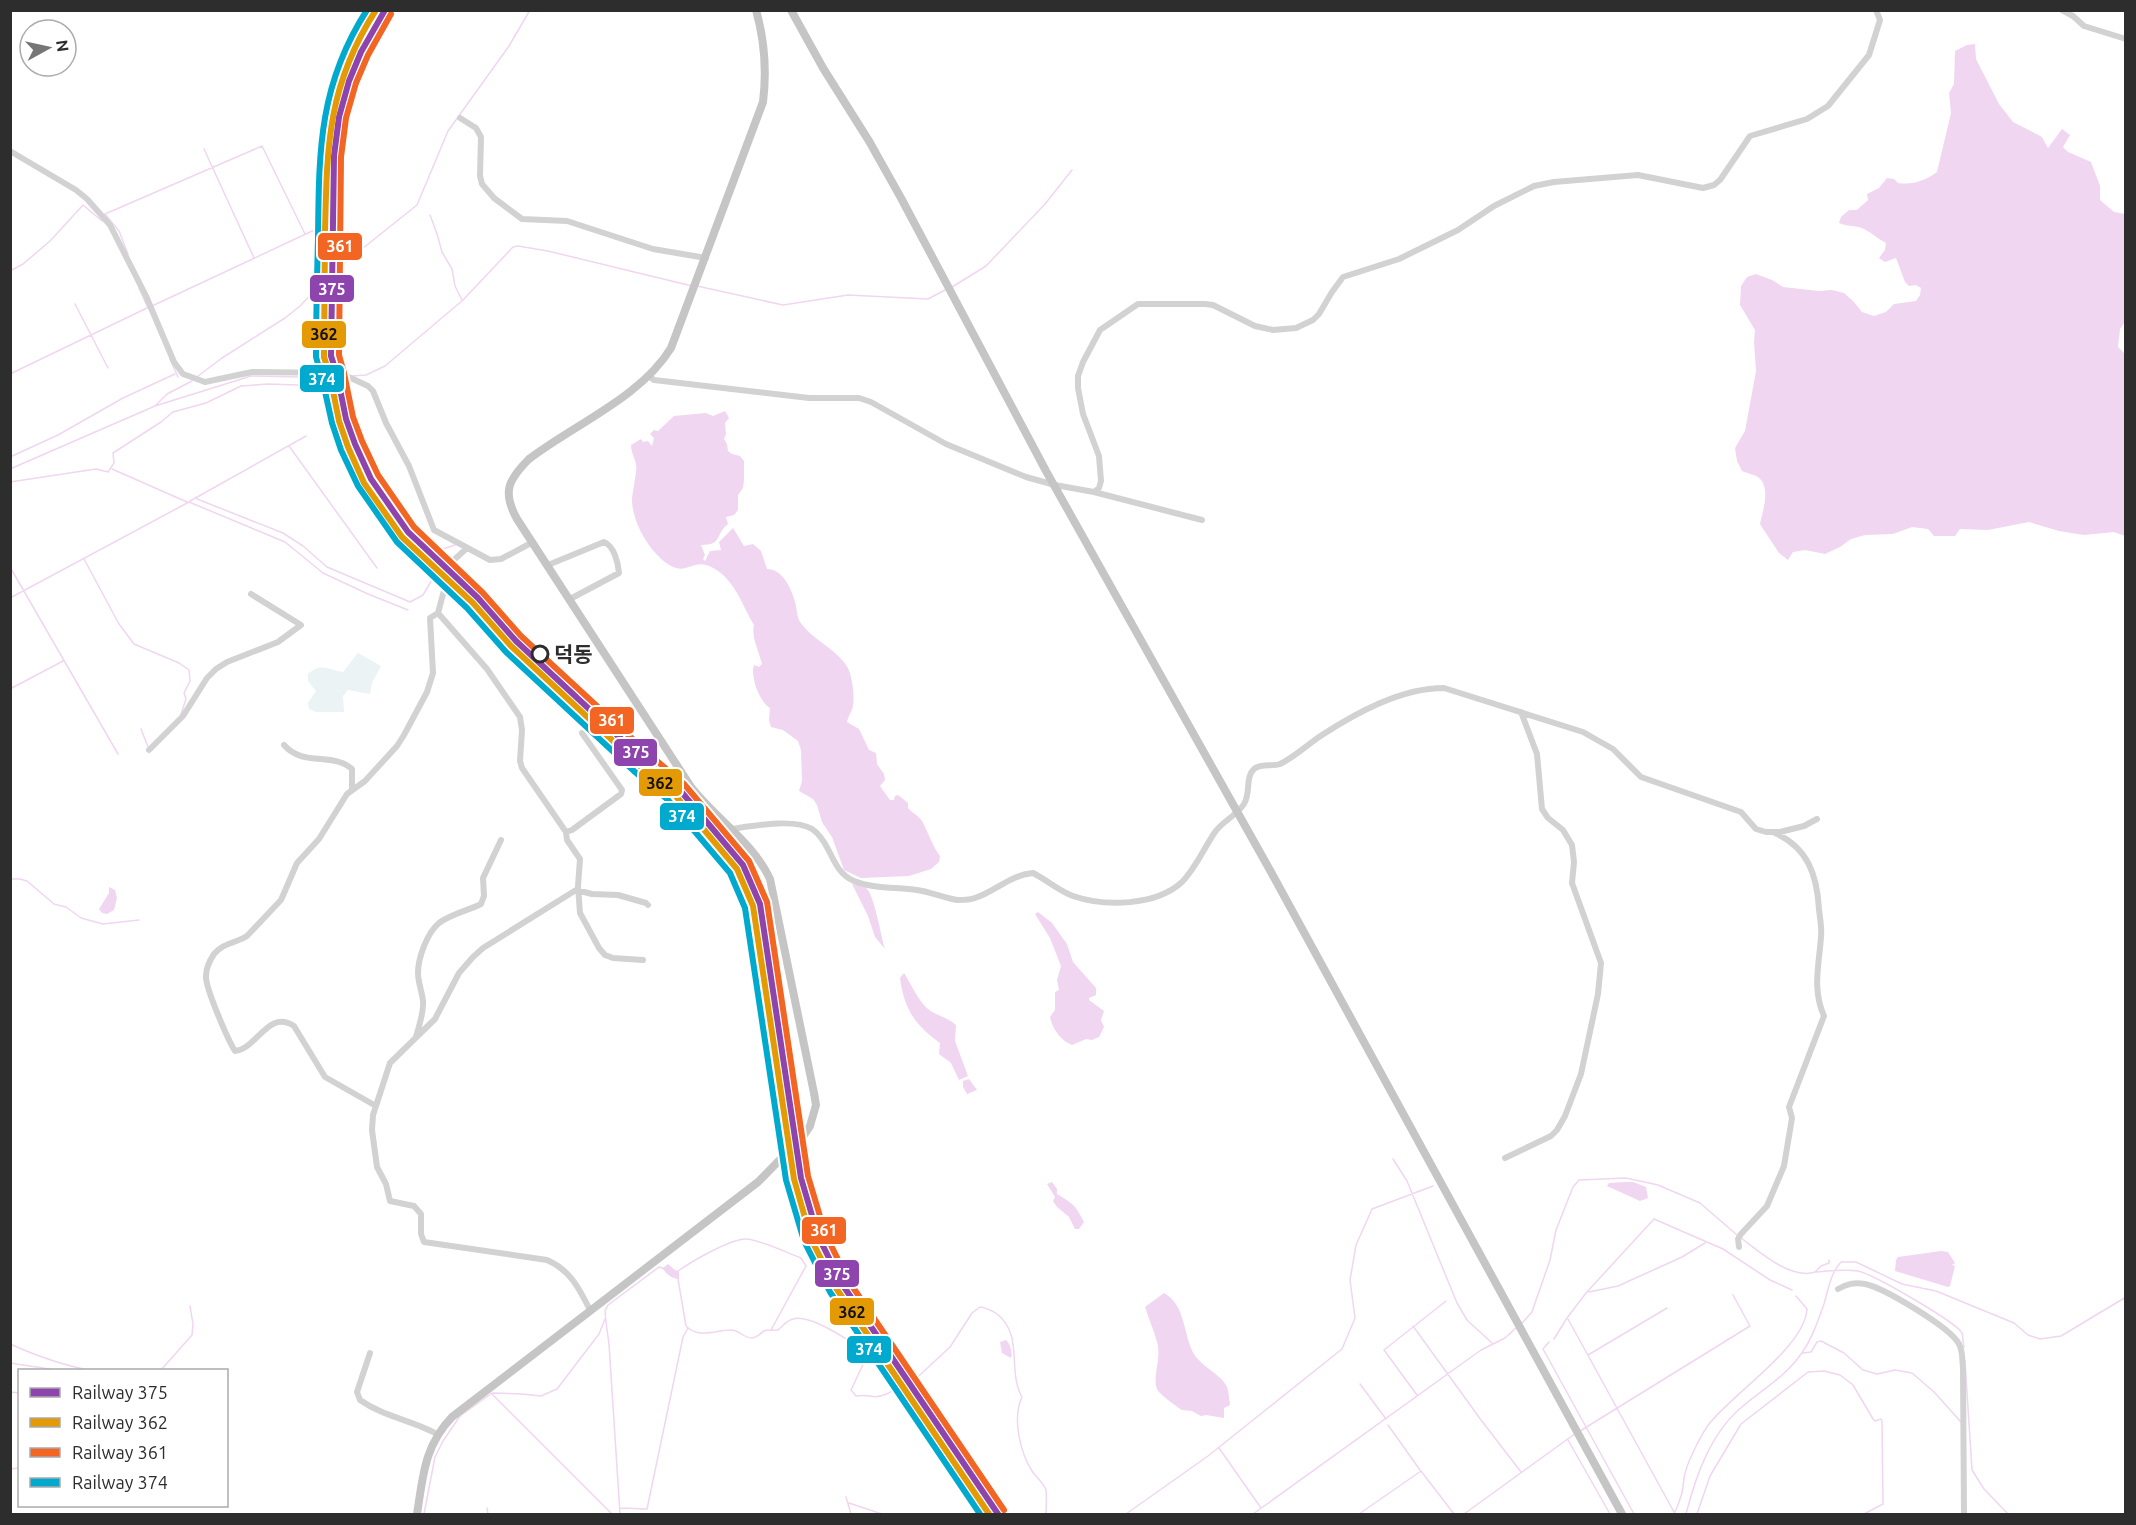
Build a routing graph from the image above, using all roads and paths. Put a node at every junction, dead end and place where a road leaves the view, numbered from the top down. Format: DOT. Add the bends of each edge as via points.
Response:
graph roads {
  1 [pos="756,10"];
  2 [pos="791,10"];
  3 [pos="1876,10"];
  4 [pos="2062,10"];
  5 [pos="2126,39"];
  6 [pos="460,118"];
  7 [pos="10,152"];
  8 [pos="706,258"];
  9 [pos="650,376"];
  10 [pos="1054,486"];
  11 [pos="1094,492"];
  12 [pos="1202,520"];
  13 [pos="533,542"];
  14 [pos="467,548"];
  15 [pos="548,566"];
  16 [pos="251,594"];
  17 [pos="570,599"];
  18 [pos="438,612"];
  19 [pos="1521,712"];
  20 [pos="582,733"];
  21 [pos="284,744"];
  22 [pos="149,750"];
  23 [pos="352,790"];
  24 [pos="1238,812"];
  25 [pos="1817,819"];
  26 [pos="731,829"];
  27 [pos="566,832"];
  28 [pos="1772,832"];
  29 [pos="501,840"];
  30 [pos="578,891"];
  31 [pos="648,905"];
  32 [pos="642,960"];
  33 [pos="416,1040"];
  34 [pos="376,1106"];
  35 [pos="1505,1158"];
  36 [pos="1739,1247"];
  37 [pos="1838,1289"];
  38 [pos="590,1310"];
  39 [pos="370,1353"];
  40 [pos="437,1434"];
  41 [pos="417,1515"];
  42 [pos="1622,1515"];
  43 [pos="1964,1515"];
  1 -- 8 [label="main road" via="766,59 762,102"];
  2 -- 10 [label="main road" via="896,189"];
  3 -- 11 [label="street" via="1880,20 1869,55 1828,106 1807,119 1750,136 1714,185 1696,187 1638,176 1534,186 1408,255 1344,277 1319,314 1296,328 1273,330 1255,326 1213,305 1147,303 1132,307 1100,330 1078,376 1083,414 1099,456 1101,481"];
  4 -- 5 [label="street" via="2084,26"];
  6 -- 8 [label="street" via="476,128 481,137 482,183 494,198 522,219 567,221 653,249"];
  7 -- 14 [label="street" via="75,190 110,225 183,374 205,382 252,372 340,373 368,386 409,466 434,530"];
  8 -- 9 [label="main road" via="671,348"];
  9 -- 10 [label="street" via="654,380 809,398 865,400 946,444"];
  9 -- 13 [label="main road" via="539,452 515,474 508,492 509,505"];
  10 -- 11 [label="street"];
  10 -- 24 [label="main road"];
  11 -- 12 [label="street"];
  13 -- 14 [label="street" via="501,559 490,560"];
  13 -- 15 [label="main road"];
  14 -- 18 [label="street" via="450,568"];
  15 -- 17 [label="main road"];
  15 -- 17 [label="street" via="604,542 611,546 619,573"];
  16 -- 22 [label="street" via="301,625 278,642 216,669 183,716"];
  17 -- 26 [label="main road" via="691,787"];
  18 -- 23 [label="street" via="429,623 434,665 427,692 398,746"];
  18 -- 27 [label="street" via="487,669 520,717 522,768"];
  19 -- 24 [label="street" via="1444,688 1397,695 1322,735 1279,764 1258,766 1250,775 1248,795"];
  19 -- 28 [label="street" via="1583,732 1612,749 1641,777 1741,812 1756,829"];
  19 -- 35 [label="street" via="1537,754 1542,809 1572,844 1572,883 1598,952 1601,980 1581,1074 1565,1116 1551,1136"];
  20 -- 27 [label="street" via="622,790"];
  21 -- 23 [label="street" via="297,756 350,766"];
  23 -- 34 [label="street" via="297,864 281,900 247,936 216,952 206,978 235,1051 247,1046 264,1029 288,1023 294,1026 326,1077"];
  24 -- 26 [label="street" via="1219,827 1178,885 1157,896 1129,902 1072,896 1033,873 965,900 874,886 846,876 834,863 820,835 808,827 787,824"];
  24 -- 42 [label="main road"];
  25 -- 28 [label="street" via="1804,826"];
  26 -- 38 [label="main road" via="758,858 770,879 814,1093 814,1117 804,1135 758,1182"];
  27 -- 30 [label="street" via="580,859"];
  28 -- 36 [label="street" via="1800,851 1818,888 1822,934 1816,996 1824,1016 1790,1107 1792,1118 1784,1166 1767,1206 1738,1239"];
  29 -- 33 [label="street" via="483,878 481,904 452,915 429,934 418,971 423,1001"];
  30 -- 31 [label="street" via="618,895"];
  30 -- 32 [label="street" via="580,913 605,955"];
  30 -- 33 [label="street" via="473,957 459,973 435,1019"];
  33 -- 34 [label="street" via="390,1063"];
  34 -- 38 [label="street" via="372,1130 377,1167 390,1201 414,1206 421,1214 424,1242 547,1260 560,1266"];
  37 -- 43 [label="street" via="1854,1283 1875,1287 1924,1314 1959,1344 1963,1368"];
  38 -- 40 [label="main road" via="460,1410"];
  39 -- 40 [label="street" via="357,1392 360,1400 388,1416"];
  40 -- 41 [label="main road" via="425,1465"];
}
